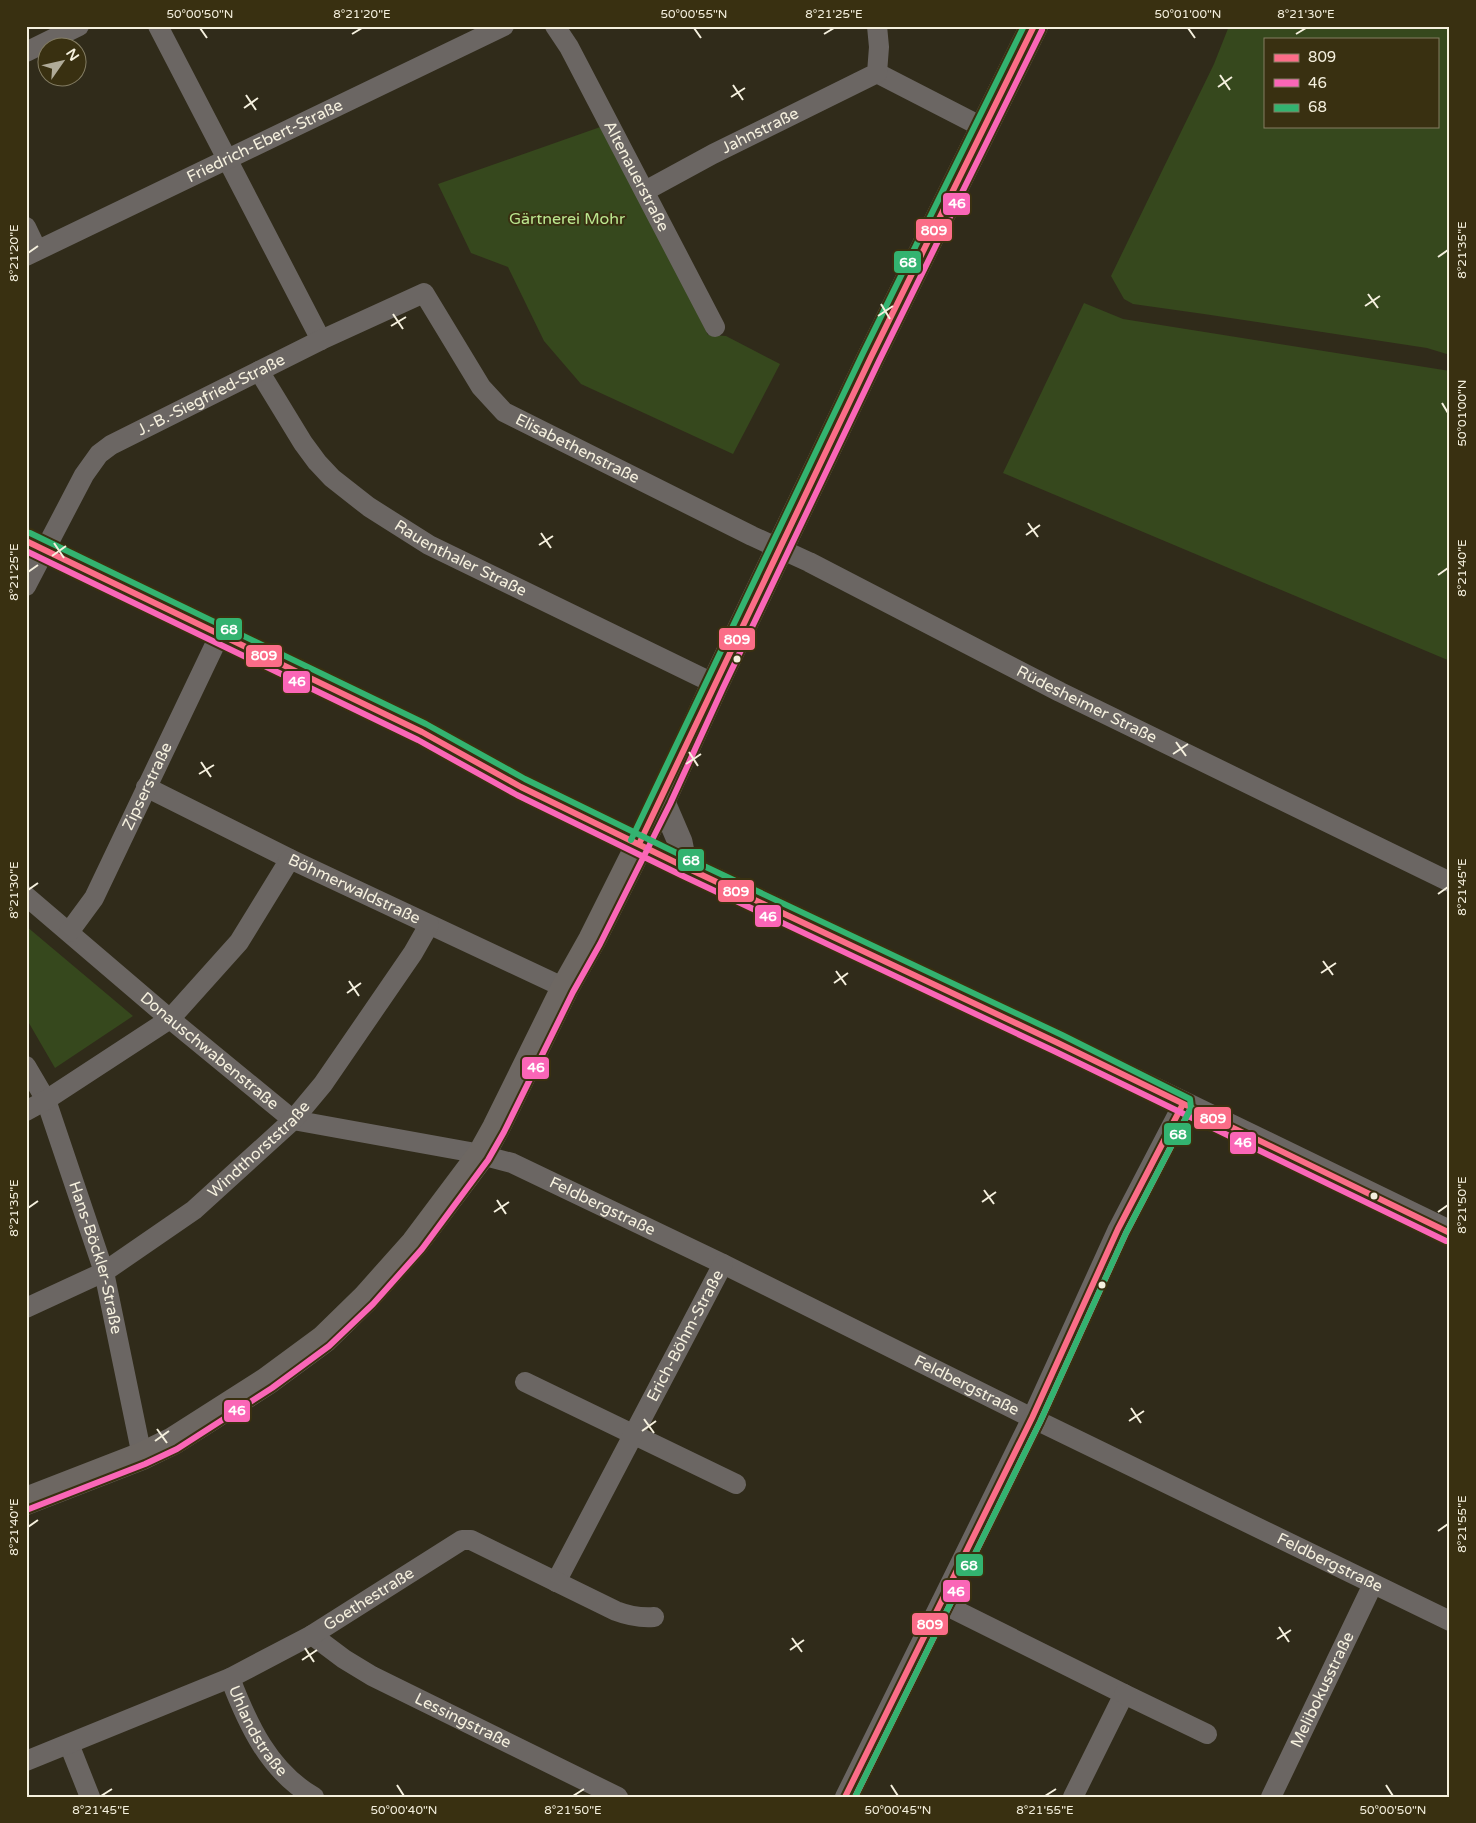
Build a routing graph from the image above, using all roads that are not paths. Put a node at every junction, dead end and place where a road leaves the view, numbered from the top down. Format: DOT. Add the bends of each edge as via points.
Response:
graph roads {
  1 [pos="79,26"];
  2 [pos="158,26"];
  3 [pos="504,26"];
  4 [pos="555,26"];
  5 [pos="877,26"];
  6 [pos="1034,26"];
  7 [pos="26,52"];
  8 [pos="877,72"];
  9 [pos="984,128"];
  10 [pos="227,159"];
  11 [pos="645,191"];
  12 [pos="26,227"];
  13 [pos="32,253"];
  14 [pos="424,293"];
  15 [pos="715,327"];
  16 [pos="321,340"];
  17 [pos="259,371"];
  18 [pos="26,541"];
  19 [pos="44,550"];
  20 [pos="780,550"];
  21 [pos="26,586"];
  22 [pos="220,634"];
  23 [pos="714,684"];
  24 [pos="146,787"];
  25 [pos="662,800"];
  26 [pos="640,844"];
  27 [pos="290,859"];
  28 [pos="685,867"];
  29 [pos="1450,882"];
  30 [pos="26,896"];
  31 [pos="429,925"];
  32 [pos="69,932"];
  33 [pos="565,988"];
  34 [pos="170,1019"];
  35 [pos="26,1066"];
  36 [pos="46,1100"];
  37 [pos="1183,1104"];
  38 [pos="26,1111"];
  39 [pos="293,1120"];
  40 [pos="481,1155"];
  41 [pos="1450,1233"];
  42 [pos="724,1264"];
  43 [pos="104,1272"];
  44 [pos="26,1308"];
  45 [pos="525,1382"];
  46 [pos="1032,1418"];
  47 [pos="633,1435"];
  48 [pos="142,1456"];
  49 [pos="736,1484"];
  50 [pos="26,1501"];
  51 [pos="556,1582"];
  52 [pos="1373,1584"];
  53 [pos="941,1603"];
  54 [pos="654,1617"];
  55 [pos="1450,1621"];
  56 [pos="312,1635"];
  57 [pos="230,1678"];
  58 [pos="1124,1694"];
  59 [pos="1207,1734"];
  60 [pos="69,1744"];
  61 [pos="26,1761"];
  62 [pos="90,1797"];
  63 [pos="314,1797"];
  64 [pos="618,1797"];
  65 [pos="845,1797"];
  66 [pos="1073,1797"];
  67 [pos="1271,1797"];
  1 -- 7 [label="street"];
  2 -- 10 [label="street"];
  3 -- 10 [label="street, Friedrich-Ebert-Straße"];
  4 -- 11 [label="street, Altenauerstraße"];
  5 -- 8 [label="street"];
  6 -- 9 [label="main road"];
  8 -- 9 [label="street"];
  8 -- 11 [label="street, Jahnstraße"];
  9 -- 20 [label="main road"];
  10 -- 13 [label="street, Friedrich-Ebert-Straße"];
  10 -- 16 [label="street"];
  11 -- 15 [label="street, Altenauerstraße"];
  12 -- 13 [label="street"];
  14 -- 16 [label="street, J.-B.-Siegfried-Straße"];
  14 -- 20 [label="street, Elisabethenstraße" via="480,387 504,412"];
  16 -- 17 [label="street, J.-B.-Siegfried-Straße"];
  17 -- 19 [label="street, J.-B.-Siegfried-Straße" via="111,445 100,454 84,475"];
  17 -- 23 [label="street, Rauenthaler Straße" via="317,462 369,507 429,545"];
  18 -- 19 [label="street"];
  19 -- 21 [label="street, J.-B.-Siegfried-Straße"];
  19 -- 22 [label="street"];
  20 -- 23 [label="main road"];
  20 -- 29 [label="street, Rüdesheimer Straße" via="1060,692"];
  22 -- 24 [label="street, Zipserstraße"];
  22 -- 26 [label="street" via="422,732 521,787"];
  23 -- 25 [label="main road"];
  24 -- 27 [label="street, Böhmerwaldstraße"];
  24 -- 32 [label="street, Zipserstraße" via="94,898"];
  25 -- 26 [label="main road"];
  25 -- 28 [label="street" via="680,842"];
  26 -- 28 [label="street"];
  26 -- 33 [label="main road"];
  27 -- 31 [label="street, Böhmerwaldstraße"];
  27 -- 34 [label="street" via="239,942"];
  28 -- 37 [label="street"];
  30 -- 32 [label="street, Donauschwabenstraße"];
  31 -- 33 [label="street, Böhmerwaldstraße"];
  31 -- 39 [label="street, Windthorststraße" via="413,954 324,1084"];
  32 -- 34 [label="street, Donauschwabenstraße"];
  33 -- 40 [label="main road"];
  34 -- 36 [label="street"];
  34 -- 39 [label="street, Donauschwabenstraße"];
  35 -- 36 [label="street, Hans-Böckler-Straße"];
  36 -- 38 [label="street"];
  36 -- 43 [label="street, Hans-Böckler-Straße"];
  37 -- 41 [label="street"];
  37 -- 46 [label="street" via="1118,1229"];
  39 -- 40 [label="street, Donauschwabenstraße"];
  39 -- 43 [label="street, Windthorststraße" via="194,1210"];
  40 -- 42 [label="street, Feldbergstraße" via="512,1163"];
  40 -- 48 [label="main road" via="415,1243 324,1339 217,1414"];
  42 -- 46 [label="street, Feldbergstraße"];
  42 -- 47 [label="street, Erich-Böhm-Straße"];
  43 -- 44 [label="street, Windthorststraße"];
  43 -- 48 [label="street, Hans-Böckler-Straße"];
  45 -- 47 [label="street"];
  46 -- 52 [label="street, Feldbergstraße"];
  46 -- 53 [label="street"];
  47 -- 49 [label="street"];
  47 -- 51 [label="street, Erich-Böhm-Straße"];
  48 -- 50 [label="main road"];
  51 -- 54 [label="street, Goethestraße" via="628,1615"];
  51 -- 56 [label="street, Goethestraße" via="466,1539"];
  52 -- 55 [label="street, Feldbergstraße"];
  52 -- 67 [label="street, Melibokusstraße"];
  53 -- 58 [label="street"];
  53 -- 65 [label="street"];
  56 -- 57 [label="street, Goethestraße"];
  56 -- 64 [label="street, Lessingstraße" via="372,1676"];
  57 -- 60 [label="street, Goethestraße"];
  57 -- 63 [label="street, Uhlandstraße" via="265,1753 291,1781"];
  58 -- 59 [label="street"];
  58 -- 66 [label="street"];
  60 -- 61 [label="street, Goethestraße"];
  60 -- 62 [label="street"];
}
